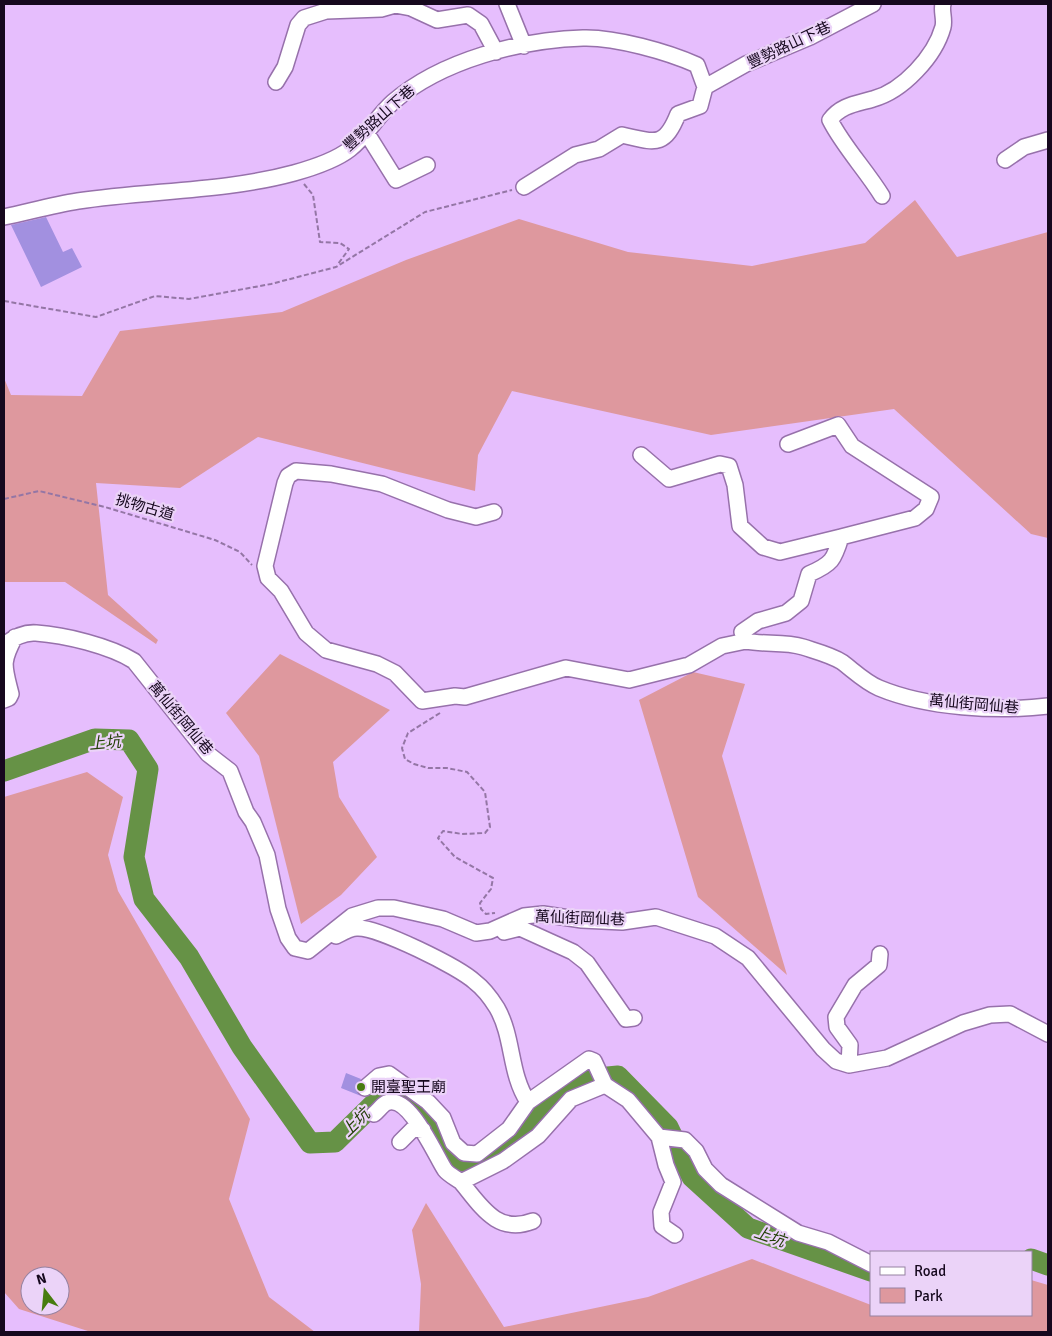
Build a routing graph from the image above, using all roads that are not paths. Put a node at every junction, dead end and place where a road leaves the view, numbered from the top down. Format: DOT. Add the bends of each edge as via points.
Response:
graph roads {
  1 [pos="507,4"];
  2 [pos="873,4"];
  3 [pos="943,4"];
  4 [pos="524,46"];
  5 [pos="496,52"];
  6 [pos="276,82"];
  7 [pos="705,87"];
  8 [pos="366,132"];
  9 [pos="1048,140"];
  10 [pos="1005,160"];
  11 [pos="426,165"];
  12 [pos="524,187"];
  13 [pos="882,196"];
  14 [pos="4,217"];
  15 [pos="788,444"];
  16 [pos="641,455"];
  17 [pos="494,512"];
  18 [pos="842,536"];
  19 [pos="9,641"];
  20 [pos="746,642"];
  21 [pos="4,700"];
  22 [pos="1048,706"];
  23 [pos="490,931"];
  24 [pos="321,942"];
  25 [pos="880,954"];
  26 [pos="634,1018"];
  27 [pos="1048,1034"];
  28 [pos="849,1065"];
  29 [pos="605,1085"];
  30 [pos="365,1088"];
  31 [pos="528,1102"];
  32 [pos="374,1114"];
  33 [pos="423,1130"];
  34 [pos="659,1137"];
  35 [pos="400,1142"];
  36 [pos="461,1182"];
  37 [pos="533,1221"];
  38 [pos="675,1235"];
  39 [pos="870,1263"];
  1 -- 4 [label="street"];
  2 -- 7 [label="street, 豐勢路山下巷"];
  3 -- 13 [label="street" via="944,25 934,48 904,82 881,97 837,110 830,120"];
  4 -- 5 [label="street, 豐勢路山下巷"];
  4 -- 7 [label="street, 豐勢路山下巷" via="584,38 639,46 697,65"];
  5 -- 6 [label="street" via="481,24 468,15 436,20 411,8 395,5 381,9 326,11 304,18 298,25 285,67"];
  5 -- 8 [label="street, 豐勢路山下巷" via="461,61 423,80 393,102"];
  7 -- 12 [label="street" via="700,106 678,114 671,132 663,138 654,141 622,135 599,149 575,155"];
  8 -- 11 [label="street" via="396,180"];
  8 -- 14 [label="street, 豐勢路山下巷" via="350,149 295,173 207,189 77,201"];
  9 -- 10 [label="street" via="1024,147"];
  15 -- 18 [label="street" via="838,425 852,446 931,497 926,510 915,518"];
  16 -- 18 [label="street" via="669,479 720,464 729,466 740,526 762,547 780,552"];
  17 -- 20 [label="street, 萬仙街岡仙巷" via="476,517 448,510 382,484 296,471 288,476 285,483 265,566 268,578 281,591 306,633 326,650 377,664 395,673 422,700 465,697 566,668 630,680 689,665 722,646"];
  18 -- 20 [label="street" via="828,566 809,574 800,601 786,613 758,621 742,632"];
  19 -- 21 [label="street" via="4,669 11,694"];
  19 -- 24 [label="street, 萬仙街岡仙巷" via="35,633 100,645 134,661 208,754 230,771 267,855 278,909 288,938 296,948 308,951"];
  20 -- 22 [label="street, 萬仙街岡仙巷" via="801,646 842,662 850,671 879,688 934,703 993,709"];
  23 -- 24 [label="street, 萬仙街岡仙巷" via="476,933 443,919 394,908 378,908 352,916"];
  23 -- 26 [label="street" via="496,934 520,928 573,952 587,963 626,1019"];
  23 -- 28 [label="street, 萬仙街岡仙巷" via="524,916 542,914 622,922 656,916 715,936 748,958 823,1049 836,1061"];
  24 -- 31 [label="street" via="356,928 373,930 448,964 475,982 497,1008 519,1087"];
  25 -- 28 [label="street" via="879,965 855,985 836,1017 837,1027 850,1045"];
  27 -- 28 [label="street" via="1010,1014 990,1015 963,1023 887,1058"];
  29 -- 31 [label="street" via="594,1061 589,1059"];
  29 -- 34 [label="street" via="628,1100"];
  29 -- 36 [label="street" via="571,1099 538,1136 503,1161"];
  30 -- 31 [label="street" via="379,1076 389,1074 428,1102 443,1118 453,1143 464,1153 477,1154 509,1129"];
  32 -- 33 [label="street" via="392,1102 406,1109"];
  33 -- 35 [label="street" via="412,1129"];
  33 -- 36 [label="street" via="446,1172"];
  34 -- 38 [label="street" via="673,1182 661,1212 662,1226"];
  34 -- 39 [label="street" via="686,1140 721,1185 798,1233 828,1242"];
  36 -- 37 [label="street" via="489,1217 522,1225"];
}
